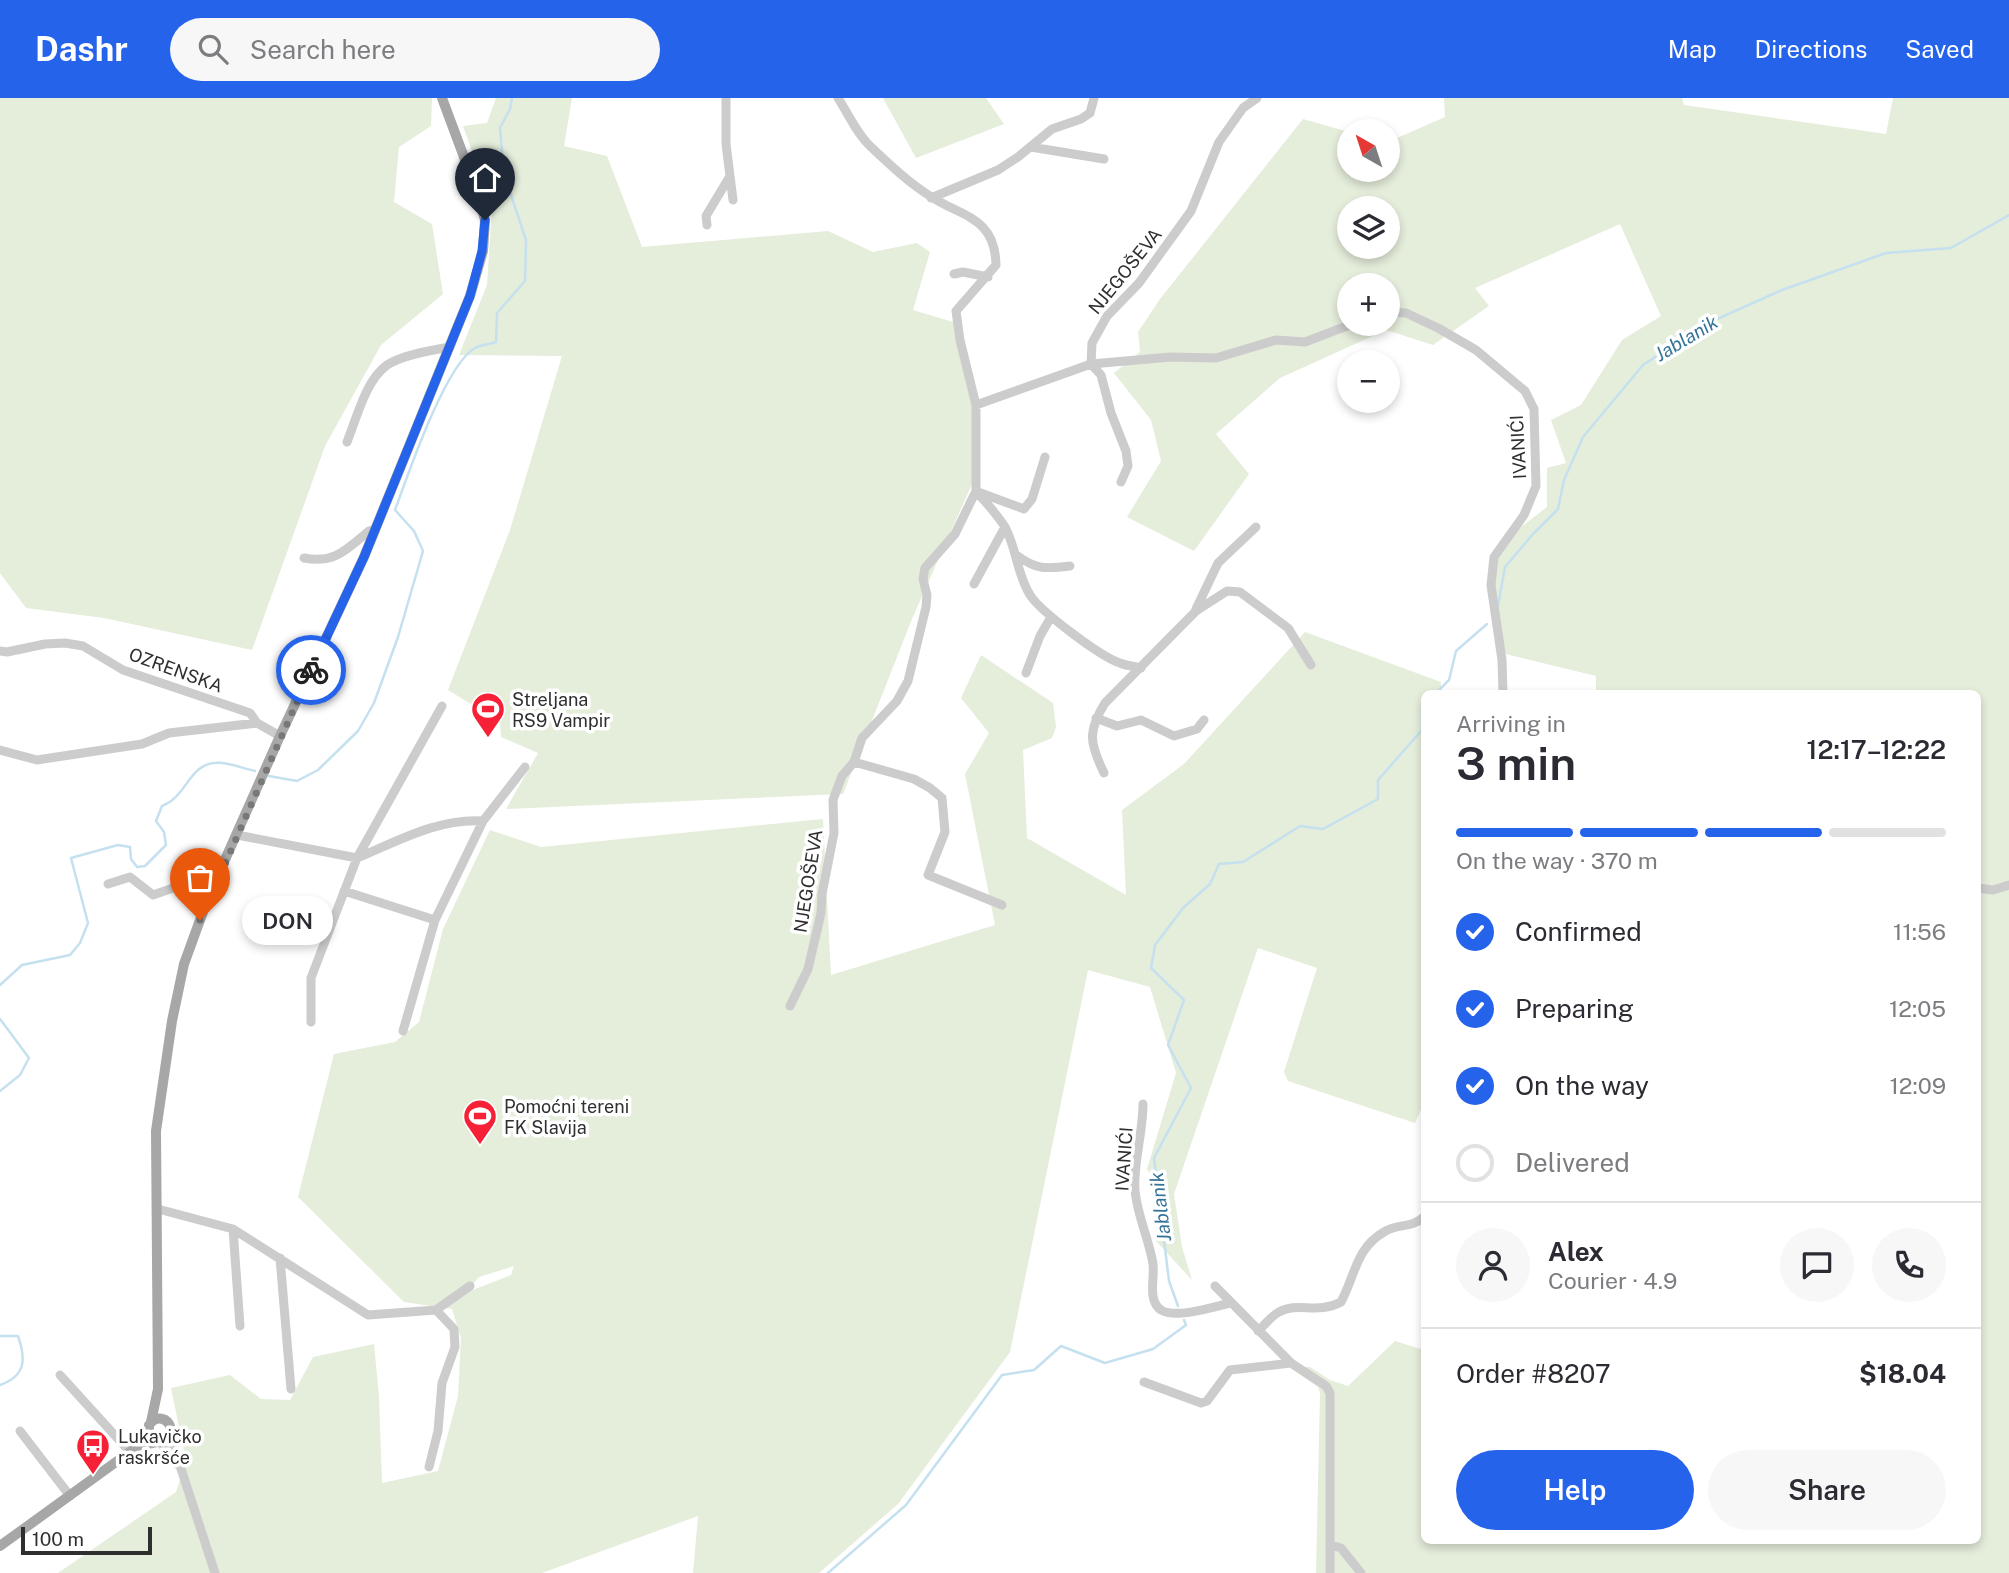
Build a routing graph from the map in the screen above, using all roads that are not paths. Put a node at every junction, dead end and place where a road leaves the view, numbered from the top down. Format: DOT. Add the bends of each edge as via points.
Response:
graph roads {
  1 [pos="726,98"];
  2 [pos="838,98"];
  3 [pos="1094,98"];
  4 [pos="1257,98"];
  5 [pos="443,99"];
  6 [pos="1031,148"];
  7 [pos="1104,159"];
  8 [pos="730,176"];
  9 [pos="931,198"];
  10 [pos="733,200"];
  11 [pos="707,225"];
  12 [pos="954,274"];
  13 [pos="988,277"];
  14 [pos="1400,313"];
  15 [pos="1337,330"];
  16 [pos="450,347"];
  17 [pos="1091,364"];
  18 [pos="976,405"];
  19 [pos="347,442"];
  20 [pos="1045,457"];
  21 [pos="1121,482"];
  22 [pos="976,491"];
  23 [pos="1005,527"];
  24 [pos="1256,527"];
  25 [pos="375,529"];
  26 [pos="1015,554"];
  27 [pos="304,558"];
  28 [pos="1070,566"];
  29 [pos="974,584"];
  30 [pos="1196,611"];
  31 [pos="1051,617"];
  32 [pos="0,651"];
  33 [pos="1311,665"];
  34 [pos="1141,668"];
  35 [pos="1026,673"];
  36 [pos="1503,690"];
  37 [pos="442,706"];
  38 [pos="1096,718"];
  39 [pos="1204,720"];
  40 [pos="257,723"];
  41 [pos="280,736"];
  42 [pos="0,750"];
  43 [pos="854,762"];
  44 [pos="525,767"];
  45 [pos="1104,773"];
  46 [pos="483,821"];
  47 [pos="237,835"];
  48 [pos="357,858"];
  49 [pos="108,884"];
  50 [pos="2009,884"];
  51 [pos="1981,888"];
  52 [pos="344,891"];
  53 [pos="208,898"];
  54 [pos="1002,905"];
  55 [pos="435,920"];
  56 [pos="790,1006"];
  57 [pos="311,1022"];
  58 [pos="403,1031"];
  59 [pos="1143,1104"];
  60 [pos="158,1209"];
  61 [pos="1420,1224"];
  62 [pos="233,1229"];
  63 [pos="280,1258"];
  64 [pos="470,1286"];
  65 [pos="1215,1286"];
  66 [pos="1230,1303"];
  67 [pos="436,1310"];
  68 [pos="240,1326"];
  69 [pos="1258,1331"];
  70 [pos="1291,1363"];
  71 [pos="60,1375"];
  72 [pos="1144,1382"];
  73 [pos="158,1389"];
  74 [pos="291,1389"];
  75 [pos="169,1422"];
  76 [pos="149,1426"];
  77 [pos="20,1431"];
  78 [pos="170,1435"];
  79 [pos="158,1442"];
  80 [pos="134,1449"];
  81 [pos="429,1467"];
  82 [pos="180,1468"];
  83 [pos="70,1496"];
  84 [pos="1331,1545"];
  85 [pos="0,1546"];
  86 [pos="215,1573"];
  87 [pos="1331,1573"];
  88 [pos="1361,1573"];
  1 -- 8 [label="street"];
  2 -- 9 [label="street" via="868,145"];
  3 -- 6 [label="street" via="1090,113 1052,129"];
  4 -- 17 [label="street, NJEGOŠEVA" via="1243,108 1219,142 1191,211 1139,284 1107,316 1093,343"];
  5 -- 16 [label="main road" via="485,220 470,296"];
  6 -- 7 [label="street"];
  6 -- 9 [label="street" via="998,170"];
  8 -- 10 [label="street"];
  8 -- 11 [label="street" via="706,216"];
  9 -- 13 [label="street" via="967,215 990,236 996,265"];
  12 -- 13 [label="street"];
  13 -- 18 [label="street, NJEGOŠEVA" via="957,311"];
  14 -- 36 [label="street, IVANIĆI" via="1476,350 1525,391 1534,409 1536,486 1524,516 1494,558 1491,584"];
  15 -- 17 [label="street" via="1305,342 1276,340 1216,358"];
  16 -- 19 [label="street" via="397,360 384,368 371,383"];
  16 -- 25 [label="main road"];
  17 -- 18 [label="street"];
  17 -- 21 [label="street" via="1101,375 1126,451 1128,466"];
  18 -- 22 [label="street, NJEGOŠEVA"];
  20 -- 22 [label="street" via="1032,499 1024,509"];
  22 -- 23 [label="street"];
  22 -- 43 [label="street, NJEGOŠEVA" via="955,534 925,568 926,607 908,681 897,701 862,738"];
  23 -- 26 [label="street"];
  23 -- 29 [label="street"];
  24 -- 30 [label="street" via="1218,563"];
  25 -- 27 [label="street" via="336,557 320,562"];
  25 -- 41 [label="main road"];
  26 -- 28 [label="street" via="1039,568"];
  26 -- 31 [label="street" via="1031,597"];
  30 -- 33 [label="street" via="1227,592 1240,592 1288,628"];
  30 -- 34 [label="street"];
  31 -- 34 [label="street" via="1119,663"];
  31 -- 35 [label="street"];
  32 -- 40 [label="street, OZRENSKA" via="46,644 83,646 123,670 250,713"];
  34 -- 38 [label="street"];
  37 -- 48 [label="street"];
  38 -- 39 [label="street" via="1118,726 1141,720 1174,736 1197,729"];
  38 -- 45 [label="street" via="1092,748"];
  40 -- 41 [label="street, OZRENSKA"];
  40 -- 42 [label="street" via="169,733 142,744 37,760"];
  41 -- 47 [label="main road"];
  43 -- 54 [label="street" via="914,779 942,799 944,832 928,875"];
  43 -- 56 [label="street, NJEGOŠEVA" via="842,776 833,800 834,833 821,913 808,969"];
  44 -- 46 [label="street"];
  46 -- 48 [label="street" via="438,825"];
  46 -- 55 [label="street"];
  47 -- 48 [label="street"];
  47 -- 53 [label="main road"];
  48 -- 52 [label="street"];
  49 -- 53 [label="street" via="130,877 153,895 176,887"];
  50 -- 51 [label="street"];
  52 -- 55 [label="street"];
  52 -- 57 [label="street" via="311,978"];
  53 -- 60 [label="main road" via="184,964 172,1021 156,1130"];
  55 -- 58 [label="street"];
  59 -- 66 [label="street, IVANIĆI" via="1135,1189 1153,1265 1155,1301 1165,1312 1178,1314"];
  60 -- 62 [label="street"];
  60 -- 73 [label="main road"];
  61 -- 69 [label="street" via="1384,1231 1362,1251 1341,1302 1324,1310 1281,1310"];
  62 -- 63 [label="street"];
  62 -- 68 [label="street"];
  63 -- 67 [label="street" via="368,1315"];
  63 -- 74 [label="street"];
  64 -- 67 [label="street"];
  65 -- 66 [label="street"];
  66 -- 69 [label="street"];
  67 -- 81 [label="street" via="454,1329 455,1347 442,1383"];
  69 -- 70 [label="street"];
  70 -- 72 [label="street" via="1230,1370 1207,1401 1201,1402"];
  70 -- 84 [label="street" via="1330,1393"];
  71 -- 80 [label="street"];
  73 -- 75 [label="main road"];
  73 -- 76 [label="main road"];
  75 -- 76 [label="main road" via="158,1418"];
  75 -- 78 [label="main road"];
  76 -- 79 [label="main road" via="151,1438"];
  76 -- 80 [label="main road"];
  77 -- 83 [label="street"];
  78 -- 79 [label="main road"];
  78 -- 82 [label="street"];
  79 -- 80 [label="main road"];
  79 -- 82 [label="street"];
  80 -- 83 [label="main road"];
  82 -- 86 [label="street"];
  83 -- 85 [label="main road"];
  84 -- 87 [label="street"];
  84 -- 88 [label="street" via="1340,1548"];
}
